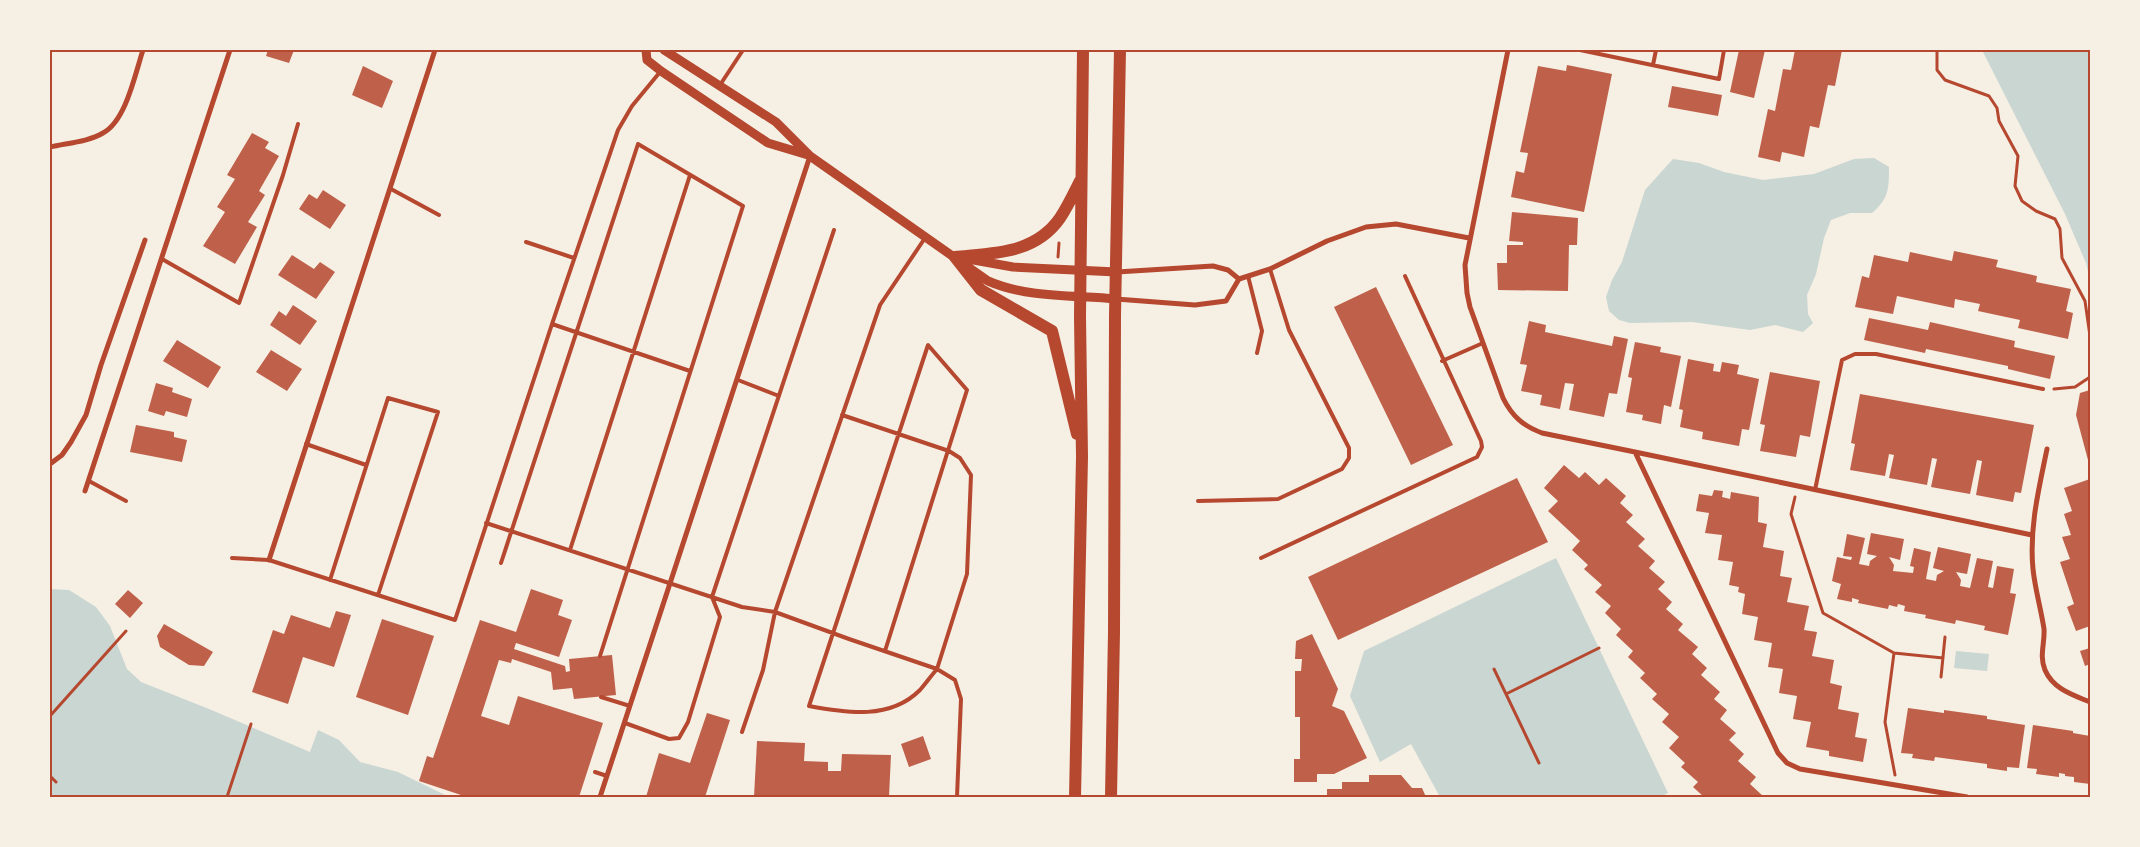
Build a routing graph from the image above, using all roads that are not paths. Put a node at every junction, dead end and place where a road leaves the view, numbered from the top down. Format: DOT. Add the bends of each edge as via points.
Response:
graph roads {
  1 [pos="143,50"];
  2 [pos="230,50"];
  3 [pos="435,50"];
  4 [pos="646,50"];
  5 [pos="664,50"];
  6 [pos="743,50"];
  7 [pos="1083,50"];
  8 [pos="1120,50"];
  9 [pos="1508,50"];
  10 [pos="1580,50"];
  11 [pos="1656,50"];
  12 [pos="1724,50"];
  13 [pos="1654,65"];
  14 [pos="661,71"];
  15 [pos="720,85"];
  16 [pos="298,124"];
  17 [pos="50,147"];
  18 [pos="810,156"];
  19 [pos="690,175"];
  20 [pos="1082,178"];
  21 [pos="391,190"];
  22 [pos="439,215"];
  23 [pos="834,230"];
  24 [pos="926,236"];
  25 [pos="1469,238"];
  26 [pos="145,240"];
  27 [pos="526,242"];
  28 [pos="955,256"];
  29 [pos="574,258"];
  30 [pos="162,259"];
  31 [pos="1270,269"];
  32 [pos="1081,270"];
  33 [pos="1117,272"];
  34 [pos="1248,276"];
  35 [pos="1405,276"];
  36 [pos="1239,279"];
  37 [pos="1080,296"];
  38 [pos="1116,299"];
  39 [pos="552,324"];
  40 [pos="577,331"];
  41 [pos="1483,343"];
  42 [pos="633,351"];
  43 [pos="1257,353"];
  44 [pos="1442,360"];
  45 [pos="690,371"];
  46 [pos="738,380"];
  47 [pos="2043,389"];
  48 [pos="779,396"];
  49 [pos="842,415"];
  50 [pos="899,434"];
  51 [pos="306,444"];
  52 [pos="2047,449"];
  53 [pos="949,451"];
  54 [pos="1635,452"];
  55 [pos="1082,457"];
  56 [pos="50,464"];
  57 [pos="366,465"];
  58 [pos="89,481"];
  59 [pos="1815,490"];
  60 [pos="85,491"];
  61 [pos="126,501"];
  62 [pos="1198,501"];
  63 [pos="486,523"];
  64 [pos="511,531"];
  65 [pos="2032,535"];
  66 [pos="570,550"];
  67 [pos="232,558"];
  68 [pos="1261,558"];
  69 [pos="269,560"];
  70 [pos="502,563"];
  71 [pos="626,568"];
  72 [pos="330,580"];
  73 [pos="671,583"];
  74 [pos="378,595"];
  75 [pos="712,597"];
  76 [pos="776,612"];
  77 [pos="834,634"];
  78 [pos="885,651"];
  79 [pos="600,656"];
  80 [pos="937,669"];
  81 [pos="601,697"];
  82 [pos="2090,702"];
  83 [pos="630,706"];
  84 [pos="625,723"];
  85 [pos="742,732"];
  86 [pos="594,772"];
  87 [pos="607,776"];
  88 [pos="600,797"];
  89 [pos="957,797"];
  90 [pos="1074,797"];
  91 [pos="1111,797"];
  92 [pos="1967,797"];
  1 -- 17 [label="street" via="115,124 91,138"];
  2 -- 30 [label="street"];
  3 -- 21 [label="street"];
  4 -- 14 [label="street" via="647,60"];
  5 -- 15 [label="street"];
  6 -- 15 [label="lane"];
  7 -- 20 [label="main road"];
  8 -- 33 [label="main road"];
  9 -- 25 [label="street"];
  10 -- 13 [label="lane"];
  11 -- 13 [label="lane"];
  12 -- 13 [label="lane" via="1719,79"];
  14 -- 18 [label="street" via="768,143"];
  14 -- 29 [label="lane" via="632,106 618,130"];
  15 -- 18 [label="street" via="776,122"];
  16 -- 30 [label="lane" via="239,303"];
  18 -- 24 [label="street"];
  18 -- 46 [label="street"];
  19 -- 40 [label="lane" via="638,144"];
  19 -- 42 [label="lane"];
  19 -- 45 [label="lane" via="743,206"];
  20 -- 28 [label="main road" via="1060,219 1036,242 1008,251"];
  20 -- 32 [label="main road"];
  21 -- 22 [label="lane"];
  21 -- 51 [label="street"];
  23 -- 48 [label="lane"];
  24 -- 28 [label="street"];
  24 -- 49 [label="lane" via="880,305"];
  25 -- 31 [label="street" via="1412,226 1381,224 1327,241"];
  25 -- 41 [label="street" via="1465,265 1467,293"];
  26 -- 56 [label="street" via="86,415 62,455"];
  27 -- 29 [label="lane"];
  28 -- 32 [label="street" via="1012,267"];
  28 -- 37 [label="street" via="988,281 1007,290"];
  28 -- 55 [label="main road" via="981,290 1052,332"];
  29 -- 39 [label="lane"];
  30 -- 58 [label="street"];
  31 -- 34 [label="street"];
  31 -- 62 [label="lane" via="1289,330 1349,448 1349,458 1342,469 1278,499"];
  32 -- 33 [label="street"];
  32 -- 37 [label="main road"];
  33 -- 36 [label="street" via="1213,266 1228,270"];
  33 -- 38 [label="main road"];
  34 -- 36 [label="street"];
  34 -- 43 [label="lane" via="1262,331"];
  35 -- 44 [label="lane"];
  36 -- 38 [label="street" via="1226,301 1195,306"];
  37 -- 38 [label="street"];
  37 -- 55 [label="main road"];
  38 -- 91 [label="main road"];
  39 -- 40 [label="lane"];
  39 -- 63 [label="lane"];
  40 -- 42 [label="lane"];
  40 -- 64 [label="lane"];
  41 -- 44 [label="lane"];
  41 -- 54 [label="street" via="1509,410 1529,428"];
  42 -- 45 [label="lane"];
  42 -- 66 [label="lane"];
  44 -- 68 [label="lane" via="1481,442 1477,457"];
  45 -- 71 [label="lane"];
  46 -- 48 [label="lane"];
  46 -- 73 [label="street"];
  47 -- 59 [label="lane" via="1876,354 1855,354 1842,360"];
  48 -- 75 [label="lane"];
  49 -- 50 [label="lane"];
  49 -- 76 [label="lane"];
  50 -- 53 [label="lane"];
  50 -- 53 [label="lane" via="928,345 967,390"];
  50 -- 77 [label="lane"];
  51 -- 57 [label="lane"];
  51 -- 69 [label="street"];
  52 -- 65 [label="street"];
  53 -- 78 [label="lane"];
  53 -- 80 [label="lane" via="960,458 971,475 967,574"];
  54 -- 59 [label="street"];
  54 -- 92 [label="street" via="1778,753 1787,763 1800,769"];
  55 -- 90 [label="main road"];
  57 -- 72 [label="lane"];
  57 -- 74 [label="lane" via="388,398 438,412"];
  58 -- 60 [label="street"];
  58 -- 61 [label="lane"];
  59 -- 65 [label="street"];
  63 -- 64 [label="lane"];
  63 -- 74 [label="lane" via="455,620"];
  64 -- 66 [label="lane"];
  64 -- 70 [label="lane"];
  65 -- 82 [label="street" via="2033,568 2044,630 2042,657 2045,671 2064,691"];
  66 -- 71 [label="lane"];
  67 -- 69 [label="lane"];
  69 -- 72 [label="lane"];
  71 -- 73 [label="lane"];
  71 -- 79 [label="lane"];
  72 -- 74 [label="lane"];
  73 -- 75 [label="lane"];
  73 -- 83 [label="street"];
  75 -- 76 [label="lane" via="742,607"];
  75 -- 84 [label="lane" via="720,617 688,722 679,738 669,739"];
  76 -- 77 [label="lane"];
  76 -- 85 [label="lane" via="763,670"];
  77 -- 78 [label="lane"];
  77 -- 80 [label="lane" via="810,706 841,712 876,712 899,705 919,691"];
  78 -- 80 [label="lane"];
  80 -- 89 [label="lane" via="955,680 961,699"];
  81 -- 83 [label="lane"];
  83 -- 84 [label="street"];
  84 -- 87 [label="street"];
  86 -- 87 [label="lane"];
  87 -- 88 [label="street"];
}
